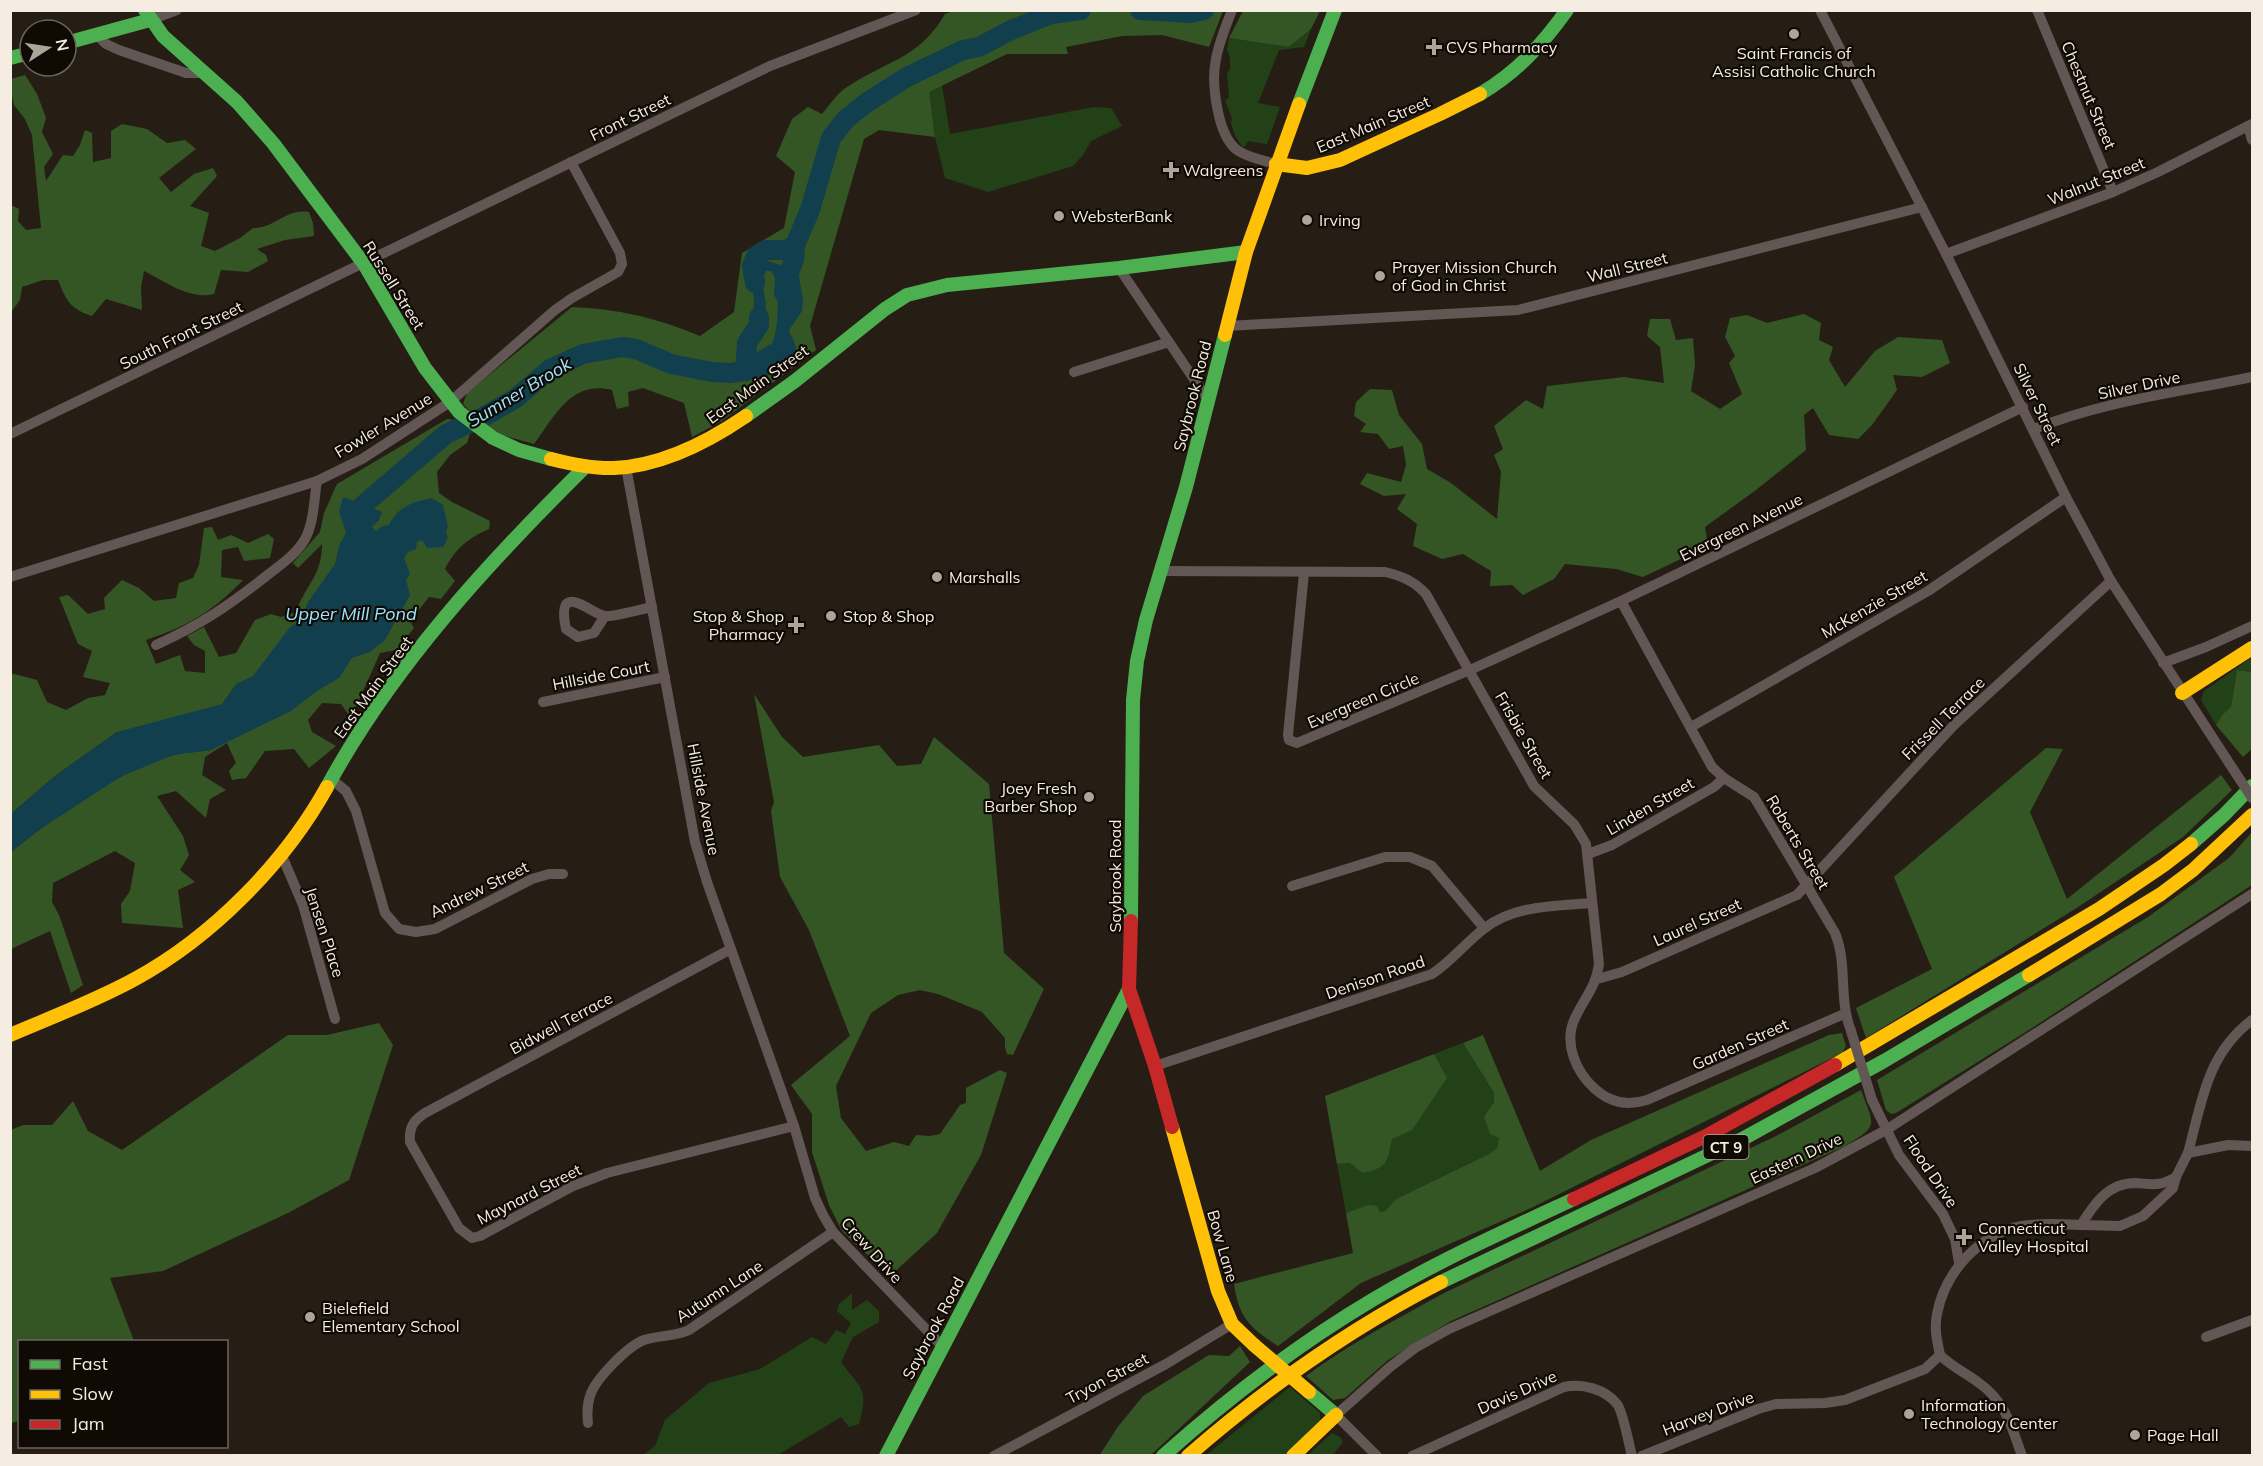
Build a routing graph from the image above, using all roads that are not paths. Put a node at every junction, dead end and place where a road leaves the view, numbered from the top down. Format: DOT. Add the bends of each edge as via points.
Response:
graph roads {
  1 [pos="177,10"];
  2 [pos="916,10"];
  3 [pos="1232,10"];
  4 [pos="1335,10"];
  5 [pos="1567,10"];
  6 [pos="1820,10"];
  7 [pos="2037,10"];
  8 [pos="147,15"];
  9 [pos="97,35"];
  10 [pos="78,40"];
  11 [pos="205,73"];
  12 [pos="2250,125"];
  13 [pos="2253,140"];
  14 [pos="571,162"];
  15 [pos="1276,164"];
  16 [pos="2113,192"];
  17 [pos="1922,207"];
  18 [pos="1246,252"];
  19 [pos="1946,254"];
  20 [pos="364,264"];
  21 [pos="1119,268"];
  22 [pos="1227,326"];
  23 [pos="1169,342"];
  24 [pos="1074,372"];
  25 [pos="2253,377"];
  26 [pos="1208,400"];
  27 [pos="450,402"];
  28 [pos="2024,407"];
  29 [pos="2034,429"];
  30 [pos="10,434"];
  31 [pos="585,467"];
  32 [pos="626,467"];
  33 [pos="317,481"];
  34 [pos="2066,497"];
  35 [pos="1160,571"];
  36 [pos="1305,573"];
  37 [pos="10,578"];
  38 [pos="2111,581"];
  39 [pos="1621,601"];
  40 [pos="652,607"];
  41 [pos="605,616"];
  42 [pos="2253,626"];
  43 [pos="156,645"];
  44 [pos="2253,648"];
  45 [pos="2163,663"];
  46 [pos="1470,670"];
  47 [pos="665,677"];
  48 [pos="2182,693"];
  49 [pos="543,702"];
  50 [pos="1691,727"];
  51 [pos="330,778"];
  52 [pos="1724,778"];
  53 [pos="2253,786"];
  54 [pos="2253,798"];
  55 [pos="2253,815"];
  56 [pos="1588,854"];
  57 [pos="282,856"];
  58 [pos="563,874"];
  59 [pos="1292,885"];
  60 [pos="1806,886"];
  61 [pos="2253,894"];
  62 [pos="1592,903"];
  63 [pos="1485,928"];
  64 [pos="731,950"];
  65 [pos="1597,979"];
  66 [pos="1128,989"];
  67 [pos="1844,1014"];
  68 [pos="335,1019"];
  69 [pos="2253,1020"];
  70 [pos="10,1035"];
  71 [pos="1155,1066"];
  72 [pos="1647,1100"];
  73 [pos="794,1126"];
  74 [pos="409,1129"];
  75 [pos="1886,1130"];
  76 [pos="2253,1146"];
  77 [pos="2188,1153"];
  78 [pos="2176,1177"];
  79 [pos="2081,1225"];
  80 [pos="833,1232"];
  81 [pos="1959,1263"];
  82 [pos="2253,1320"];
  83 [pos="1232,1324"];
  84 [pos="2206,1337"];
  85 [pos="942,1346"];
  86 [pos="1940,1355"];
  87 [pos="1336,1415"];
  88 [pos="588,1423"];
  89 [pos="886,1455"];
  90 [pos="994,1455"];
  91 [pos="1163,1455"];
  92 [pos="1188,1455"];
  93 [pos="1293,1455"];
  94 [pos="1377,1455"];
  95 [pos="1412,1455"];
  96 [pos="1632,1455"];
  97 [pos="1642,1455"];
  98 [pos="2022,1455"];
  1 -- 8 [label="street"];
  2 -- 14 [label="street, Front Street" via="770,66"];
  3 -- 15 [label="street" via="1216,58 1214,80 1219,113 1228,140 1244,154"];
  4 -- 15 [label="main road"];
  5 -- 15 [label="main road, East Main Street" via="1534,53 1518,67 1454,107 1335,161 1307,168"];
  6 -- 17 [label="street, Silver Street"];
  7 -- 16 [label="street, Chestnut Street"];
  8 -- 9 [label="main road"];
  8 -- 11 [label="main road, Russell Street" via="175,48"];
  9 -- 10 [label="main road"];
  9 -- 11 [label="street" via="119,50 186,73"];
  11 -- 20 [label="main road, Russell Street" via="246,111"];
  12 -- 13 [label="street"];
  12 -- 16 [label="street, Walnut Street"];
  14 -- 20 [label="street, Front Street"];
  14 -- 27 [label="street, Fowler Avenue" via="620,253 621,268 555,310"];
  15 -- 18 [label="main road"];
  16 -- 19 [label="street, Walnut Street"];
  17 -- 19 [label="street, Silver Street"];
  17 -- 22 [label="street, Wall Street" via="1518,310"];
  18 -- 21 [label="main road, East Main Street"];
  18 -- 22 [label="main road, Saybrook Road"];
  19 -- 28 [label="street, Silver Street"];
  20 -- 27 [label="main road, Russell Street"];
  20 -- 30 [label="street, South Front Street"];
  21 -- 23 [label="street"];
  21 -- 32 [label="main road, East Main Street" via="965,282 907,295 723,432 687,449"];
  22 -- 26 [label="main road, Saybrook Road"];
  23 -- 24 [label="street"];
  23 -- 26 [label="street"];
  25 -- 29 [label="street, Silver Drive" via="2098,409"];
  26 -- 35 [label="main road, Saybrook Road"];
  27 -- 31 [label="main road, Russell Street" via="489,437 517,450"];
  27 -- 33 [label="street, Fowler Avenue" via="362,459"];
  28 -- 29 [label="street, Silver Street"];
  28 -- 39 [label="street, Evergreen Avenue"];
  29 -- 34 [label="street, Silver Street"];
  31 -- 32 [label="main road, East Main Street"];
  31 -- 51 [label="main road, East Main Street" via="441,623 363,725"];
  32 -- 40 [label="street, Hillside Avenue"];
  33 -- 37 [label="street, Fowler Avenue"];
  33 -- 43 [label="street" via="305,539 288,560 222,610"];
  34 -- 38 [label="street, Silver Street"];
  34 -- 50 [label="street, McKenzie Street" via="1928,591"];
  35 -- 36 [label="street, Frisbie Street"];
  35 -- 66 [label="main road, Saybrook Road" via="1137,661 1132,716"];
  36 -- 46 [label="street, Frisbie Street" via="1385,572 1407,578 1426,594"];
  36 -- 46 [label="street, Evergreen Circle" via="1291,742 1307,740"];
  38 -- 45 [label="street, Silver Street"];
  38 -- 60 [label="street, Frissell Terrace" via="1954,725"];
  39 -- 46 [label="street, Evergreen Avenue"];
  39 -- 50 [label="street, Roberts Street"];
  40 -- 41 [label="street"];
  40 -- 47 [label="street, Hillside Avenue"];
  42 -- 45 [label="street"];
  44 -- 48 [label="main road"];
  45 -- 48 [label="street, Silver Street"];
  46 -- 56 [label="street, Frisbie Street" via="1534,786 1574,824"];
  47 -- 49 [label="street, Hillside Court"];
  47 -- 64 [label="street, Hillside Avenue" via="696,842"];
  48 -- 54 [label="street, Silver Street, bridge"];
  50 -- 52 [label="street, Roberts Street" via="1712,767"];
  51 -- 57 [label="main road, East Main Street"];
  51 -- 58 [label="street, Andrew Street" via="346,791 356,812 385,913 399,929 435,929 532,879"];
  52 -- 56 [label="street, Linden Street" via="1612,845"];
  52 -- 60 [label="street, Roberts Street" via="1754,797"];
  53 -- 91 [label="main road, CT 9" via="2180,854 2120,896 1772,1102 1373,1299 1271,1365"];
  55 -- 92 [label="main road, CT 9" via="2161,894 1833,1091 1745,1138 1462,1271 1382,1313 1282,1379"];
  56 -- 62 [label="street, Frisbie Street"];
  57 -- 68 [label="street, Jensen Place" via="303,905"];
  57 -- 70 [label="main road, East Main Street" via="207,928 142,976"];
  59 -- 63 [label="street" via="1385,857 1410,857 1432,866"];
  60 -- 65 [label="street, Laurel Street" via="1797,895 1622,972"];
  60 -- 67 [label="street, Roberts Street" via="1839,944"];
  61 -- 75 [label="street, Eastern Drive"];
  62 -- 63 [label="street, Denison Road" via="1527,910 1502,917"];
  62 -- 65 [label="street, Frisbie Street"];
  63 -- 71 [label="street, Denison Road" via="1432,974"];
  64 -- 73 [label="street, Hillside Avenue"];
  64 -- 74 [label="street, Bidwell Terrace" via="425,1113"];
  65 -- 72 [label="street, Frisbie Street" via="1574,1020 1572,1051 1576,1064 1584,1078 1608,1099 1635,1104"];
  66 -- 71 [label="main road, Bow Lane"];
  66 -- 85 [label="main road, Saybrook Road"];
  67 -- 72 [label="street, Garden Street"];
  67 -- 75 [label="street, Roberts Street, bridge"];
  69 -- 77 [label="street" via="2220,1054 2204,1088"];
  71 -- 83 [label="main road, Bow Lane" via="1218,1291"];
  73 -- 74 [label="street, Maynard Street" via="607,1173 573,1186 472,1238 459,1228 415,1153"];
  73 -- 80 [label="street, Crew Drive" via="815,1198"];
  75 -- 81 [label="street, Flood Drive" via="1899,1155 1943,1214 1955,1239"];
  75 -- 87 [label="street, Eastern Drive" via="1815,1168 1449,1329 1390,1367"];
  76 -- 77 [label="street" via="2228,1145"];
  77 -- 78 [label="street"];
  78 -- 79 [label="street" via="2159,1185 2132,1183 2112,1188 2095,1203"];
  78 -- 79 [label="street" via="2165,1197 2138,1219 2120,1226"];
  79 -- 81 [label="street" via="2043,1223 2019,1227 1997,1235"];
  80 -- 85 [label="street, Crew Drive"];
  80 -- 88 [label="street, Autumn Lane" via="689,1330 632,1346 594,1387 587,1404"];
  81 -- 86 [label="street" via="1937,1313"];
  82 -- 84 [label="street"];
  83 -- 87 [label="main road, Bow Lane, bridge"];
  83 -- 90 [label="street, Tryon Street" via="1166,1364"];
  85 -- 89 [label="main road, Saybrook Road"];
  86 -- 97 [label="street, Harvey Drive" via="1925,1369 1845,1400 1758,1408"];
  86 -- 98 [label="street" via="1999,1400"];
  87 -- 93 [label="main road"];
  87 -- 94 [label="street, Bow Lane"];
  95 -- 96 [label="street, Davis Drive" via="1572,1385 1600,1391 1618,1405"];
}
